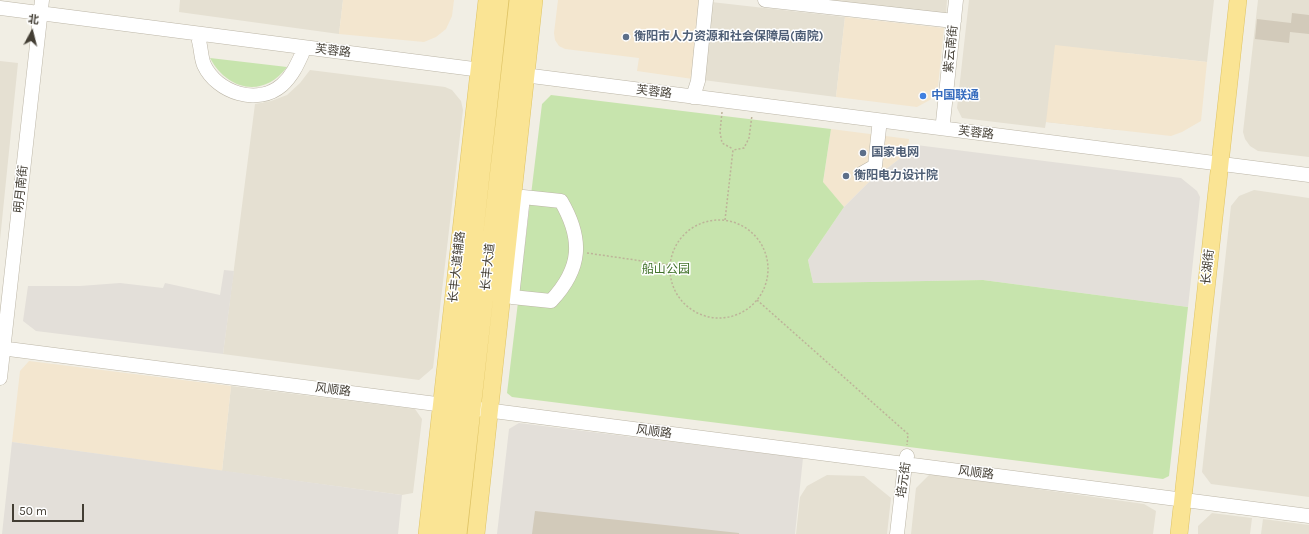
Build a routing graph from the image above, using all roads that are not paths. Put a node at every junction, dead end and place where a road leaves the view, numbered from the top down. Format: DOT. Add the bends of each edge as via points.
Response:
graph roads {
  1 [pos="487,0"];
  2 [pos="500,0"];
  3 [pos="518,0"];
  4 [pos="534,0"];
  5 [pos="706,0"];
  6 [pos="765,0"];
  7 [pos="956,0"];
  8 [pos="1232,0"];
  9 [pos="1238,0"];
  10 [pos="0,8"];
  11 [pos="41,11"];
  12 [pos="0,15"];
  13 [pos="954,21"];
  14 [pos="199,41"];
  15 [pos="302,54"];
  16 [pos="485,74"];
  17 [pos="518,78"];
  18 [pos="696,97"];
  19 [pos="944,122"];
  20 [pos="879,128"];
  21 [pos="1216,167"];
  22 [pos="861,174"];
  23 [pos="1309,175"];
  24 [pos="1309,182"];
  25 [pos="575,252"];
  26 [pos="2,345"];
  27 [pos="0,378"];
  28 [pos="457,403"];
  29 [pos="490,407"];
  30 [pos="907,461"];
  31 [pos="1180,495"];
  32 [pos="1309,506"];
  33 [pos="1309,516"];
  34 [pos="427,534"];
  35 [pos="442,534"];
  36 [pos="458,534"];
  37 [pos="476,534"];
  38 [pos="897,534"];
  39 [pos="901,534"];
  40 [pos="1172,534"];
  41 [pos="1178,534"];
  1 -- 16 [label="main road"];
  2 -- 16 [label="main road, 长丰大道"];
  3 -- 17 [label="main road, 长丰大道"];
  4 -- 17 [label="main road"];
  5 -- 18 [label="street"];
  6 -- 13 [label="street"];
  7 -- 13 [label="street, 紫云南街"];
  8 -- 21 [label="main road, 长湖街"];
  9 -- 21 [label="main road, 长湖街"];
  10 -- 11 [label="street, 芙蓉路"];
  11 -- 12 [label="street, 芙蓉路"];
  11 -- 14 [label="street, 芙蓉路"];
  11 -- 16 [label="street, 芙蓉路"];
  11 -- 26 [label="street, 明月南街"];
  13 -- 19 [label="street, 紫云南街"];
  14 -- 15 [label="street, 芙蓉路"];
  14 -- 15 [label="street" via="204,64 212,77 223,87 252,96 268,93 281,86 292,75"];
  15 -- 16 [label="street, 芙蓉路"];
  16 -- 17 [label="street, 芙蓉路"];
  16 -- 28 [label="main road, 长丰大道"];
  17 -- 18 [label="street, 芙蓉路"];
  17 -- 20 [label="street, 芙蓉路"];
  17 -- 28 [label="main road, 长丰大道"];
  17 -- 29 [label="main road"];
  18 -- 21 [label="street, 芙蓉路"];
  20 -- 21 [label="street, 芙蓉路"];
  20 -- 22 [label="street" via="875,166"];
  21 -- 23 [label="street, 芙蓉路"];
  21 -- 24 [label="street, 芙蓉路"];
  21 -- 31 [label="main road, 长湖街"];
  25 -- 25 [label="street" via="570,275 551,301 512,297 523,197 560,201 575,229"];
  26 -- 27 [label="street, 明月南街"];
  26 -- 28 [label="street, 风顺路"];
  28 -- 29 [label="street, 风顺路"];
  28 -- 34 [label="main road"];
  28 -- 35 [label="main road, 长丰大道"];
  28 -- 36 [label="main road, 长丰大道"];
  29 -- 30 [label="street, 风顺路"];
  29 -- 37 [label="main road"];
  30 -- 31 [label="street, 风顺路"];
  30 -- 38 [label="street, 培元街"];
  30 -- 39 [label="street, 培元街"];
  31 -- 32 [label="street, 风顺路"];
  31 -- 33 [label="street, 风顺路"];
  31 -- 40 [label="main road, 长湖街"];
  31 -- 41 [label="main road, 长湖街"];
}
